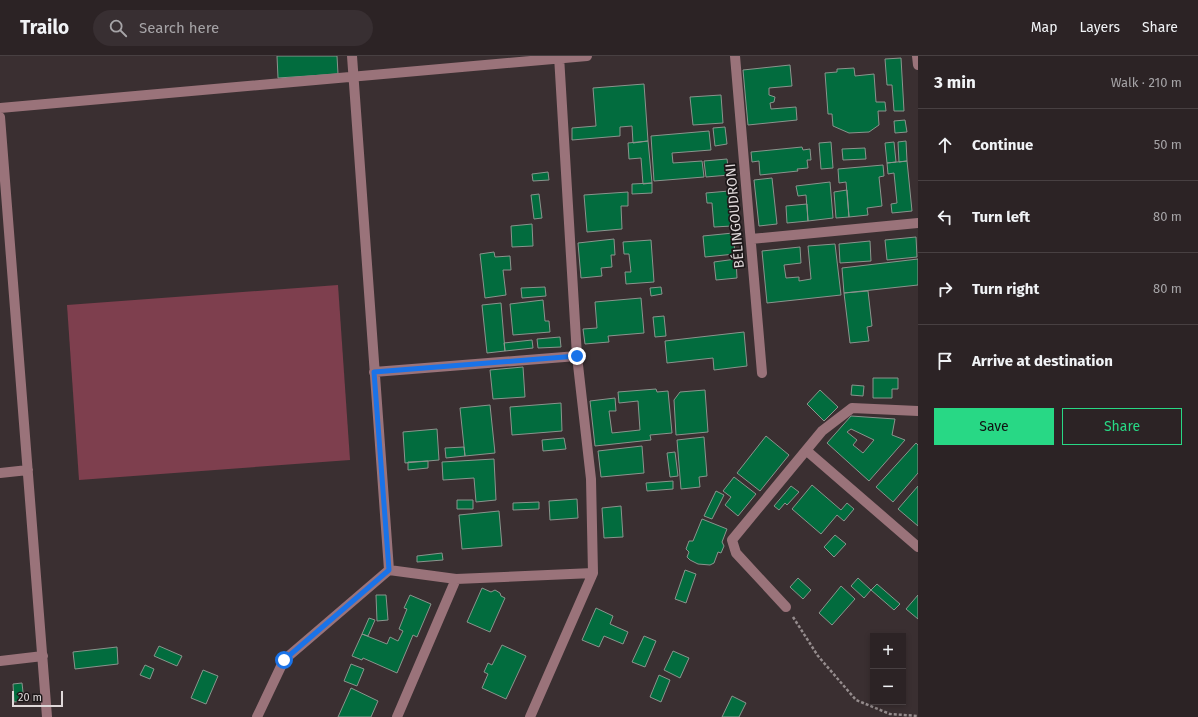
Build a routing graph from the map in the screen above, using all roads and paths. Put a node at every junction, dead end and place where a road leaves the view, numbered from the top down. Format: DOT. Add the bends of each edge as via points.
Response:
graph roads {
  1 [pos="352,56"];
  2 [pos="587,56"];
  3 [pos="735,56"];
  4 [pos="917,56"];
  5 [pos="559,57"];
  6 [pos="918,65"];
  7 [pos="353,77"];
  8 [pos="0,108"];
  9 [pos="0,117"];
  10 [pos="918,223"];
  11 [pos="751,239"];
  12 [pos="577,356"];
  13 [pos="374,372"];
  14 [pos="762,373"];
  15 [pos="918,411"];
  16 [pos="807,451"];
  17 [pos="28,470"];
  18 [pos="0,473"];
  19 [pos="918,547"];
  20 [pos="389,570"];
  21 [pos="593,573"];
  22 [pos="456,579"];
  23 [pos="786,608"];
  24 [pos="43,656"];
  25 [pos="0,661"];
  26 [pos="918,716"];
  27 [pos="48,717"];
  28 [pos="257,717"];
  29 [pos="397,717"];
  30 [pos="530,717"];
  1 -- 7 [label="street"];
  2 -- 5 [label="street"];
  3 -- 11 [label="street, BÉLINGOUDRONI"];
  4 -- 6 [label="street"];
  5 -- 7 [label="street"];
  5 -- 12 [label="street"];
  7 -- 8 [label="street"];
  7 -- 13 [label="street"];
  9 -- 17 [label="street"];
  10 -- 11 [label="street"];
  11 -- 14 [label="street, BÉLINGOUDRONI"];
  12 -- 13 [label="street"];
  12 -- 21 [label="street" via="591,479"];
  13 -- 20 [label="street"];
  15 -- 16 [label="street" via="852,408 822,431"];
  16 -- 19 [label="street"];
  16 -- 23 [label="street" via="732,540 736,553"];
  17 -- 18 [label="street"];
  17 -- 24 [label="street"];
  20 -- 22 [label="street"];
  20 -- 28 [label="street" via="284,660"];
  21 -- 22 [label="street"];
  21 -- 30 [label="street"];
  22 -- 29 [label="street"];
  23 -- 26 [label="path" via="818,656 856,700 890,714"];
  24 -- 25 [label="street"];
  24 -- 27 [label="street"];
}
